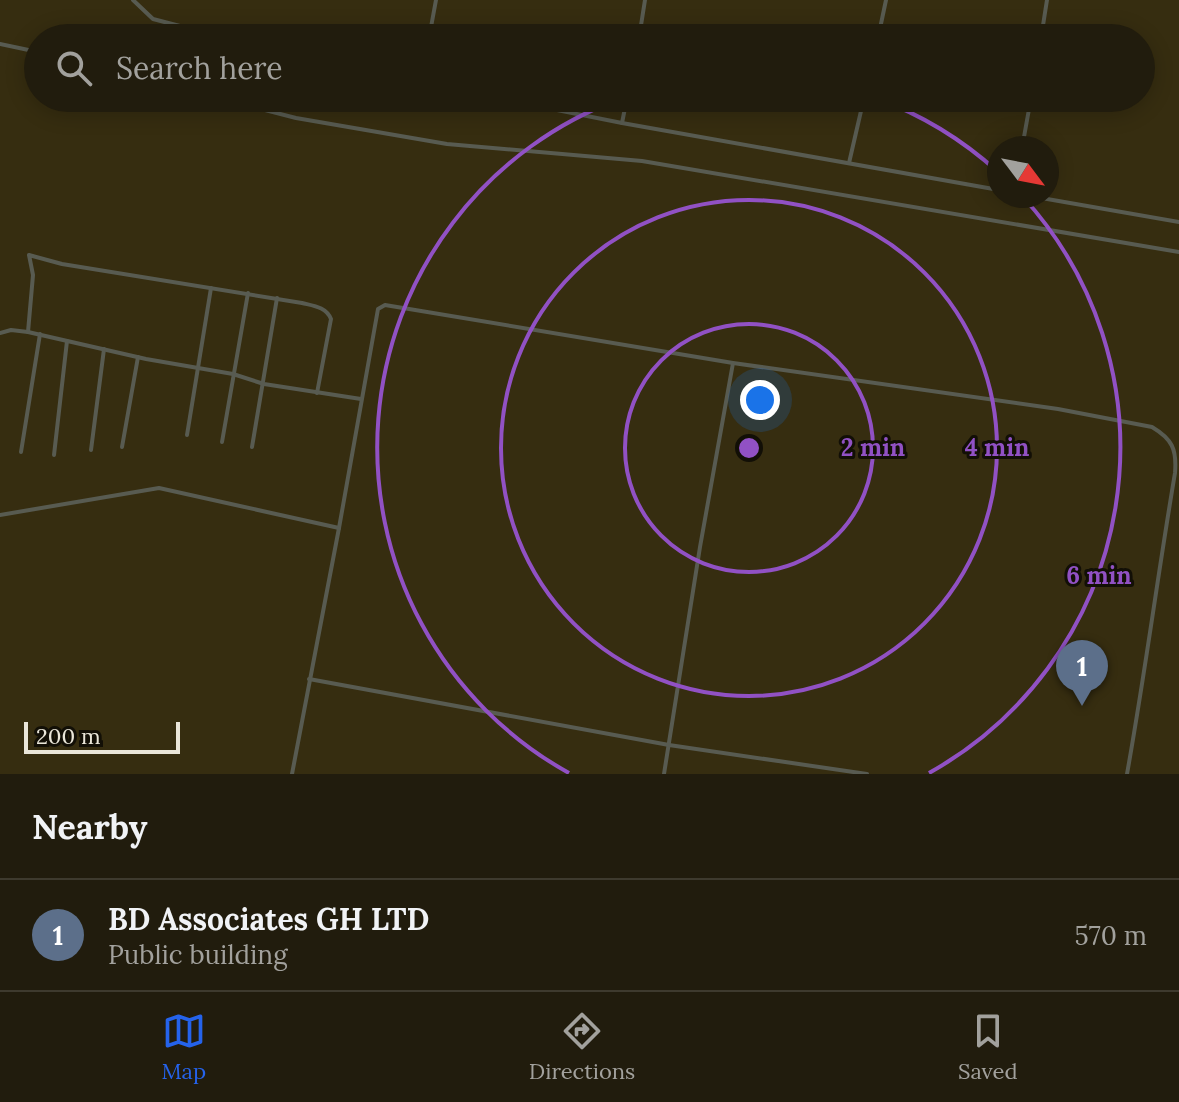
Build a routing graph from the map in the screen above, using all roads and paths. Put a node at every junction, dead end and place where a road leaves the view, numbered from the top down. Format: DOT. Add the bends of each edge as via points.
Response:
graph roads {
  1 [pos="133,0"];
  2 [pos="436,0"];
  3 [pos="645,0"];
  4 [pos="886,0"];
  5 [pos="1047,0"];
  6 [pos="172,24"];
  7 [pos="432,24"];
  8 [pos="641,24"];
  9 [pos="881,24"];
  10 [pos="1043,24"];
  11 [pos="0,44"];
  12 [pos="24,49"];
  13 [pos="273,112"];
  14 [pos="567,112"];
  15 [pos="624,112"];
  16 [pos="861,112"];
  17 [pos="1028,112"];
  18 [pos="622,123"];
  19 [pos="1024,136"];
  20 [pos="849,163"];
  21 [pos="987,188"];
  22 [pos="1059,201"];
  23 [pos="1179,222"];
  24 [pos="1179,252"];
  25 [pos="211,288"];
  26 [pos="248,293"];
  27 [pos="277,298"];
  28 [pos="28,332"];
  29 [pos="0,333"];
  30 [pos="40,334"];
  31 [pos="67,341"];
  32 [pos="104,349"];
  33 [pos="138,357"];
  34 [pos="733,363"];
  35 [pos="199,367"];
  36 [pos="233,374"];
  37 [pos="264,384"];
  38 [pos="317,393"];
  39 [pos="361,399"];
  40 [pos="187,435"];
  41 [pos="222,442"];
  42 [pos="122,447"];
  43 [pos="252,447"];
  44 [pos="91,450"];
  45 [pos="21,452"];
  46 [pos="54,455"];
  47 [pos="0,515"];
  48 [pos="339,528"];
  49 [pos="309,679"];
  50 [pos="669,745"];
  51 [pos="292,774"];
  52 [pos="664,774"];
  53 [pos="867,774"];
  54 [pos="1127,774"];
  1 -- 6 [label="street" via="153,19"];
  2 -- 7 [label="street"];
  3 -- 8 [label="street"];
  4 -- 9 [label="street"];
  5 -- 10 [label="street"];
  11 -- 12 [label="street"];
  13 -- 24 [label="street" via="433,142 642,161"];
  14 -- 18 [label="street"];
  15 -- 18 [label="street"];
  16 -- 20 [label="street"];
  17 -- 19 [label="street"];
  18 -- 20 [label="street"];
  20 -- 21 [label="street"];
  22 -- 23 [label="street"];
  25 -- 26 [label="street"];
  25 -- 28 [label="street" via="29,255 33,275"];
  25 -- 35 [label="street"];
  26 -- 27 [label="street"];
  26 -- 36 [label="street"];
  27 -- 37 [label="street"];
  27 -- 38 [label="street" via="318,306 331,319"];
  28 -- 29 [label="street"];
  28 -- 30 [label="street"];
  30 -- 31 [label="street"];
  30 -- 45 [label="street"];
  31 -- 32 [label="street"];
  31 -- 46 [label="street"];
  32 -- 33 [label="street"];
  32 -- 44 [label="street"];
  33 -- 35 [label="street"];
  33 -- 42 [label="street"];
  34 -- 39 [label="street" via="385,305 378,309"];
  34 -- 50 [label="street"];
  34 -- 54 [label="street" via="1058,409 1152,427 1164,434 1176,455 1175,473"];
  35 -- 36 [label="street"];
  35 -- 40 [label="street"];
  36 -- 37 [label="street"];
  36 -- 41 [label="street"];
  37 -- 38 [label="street"];
  37 -- 43 [label="street"];
  38 -- 39 [label="street"];
  39 -- 48 [label="street"];
  47 -- 48 [label="street" via="159,488"];
  48 -- 49 [label="street"];
  49 -- 50 [label="street"];
  49 -- 51 [label="street"];
  50 -- 52 [label="street"];
  50 -- 53 [label="street"];
}
